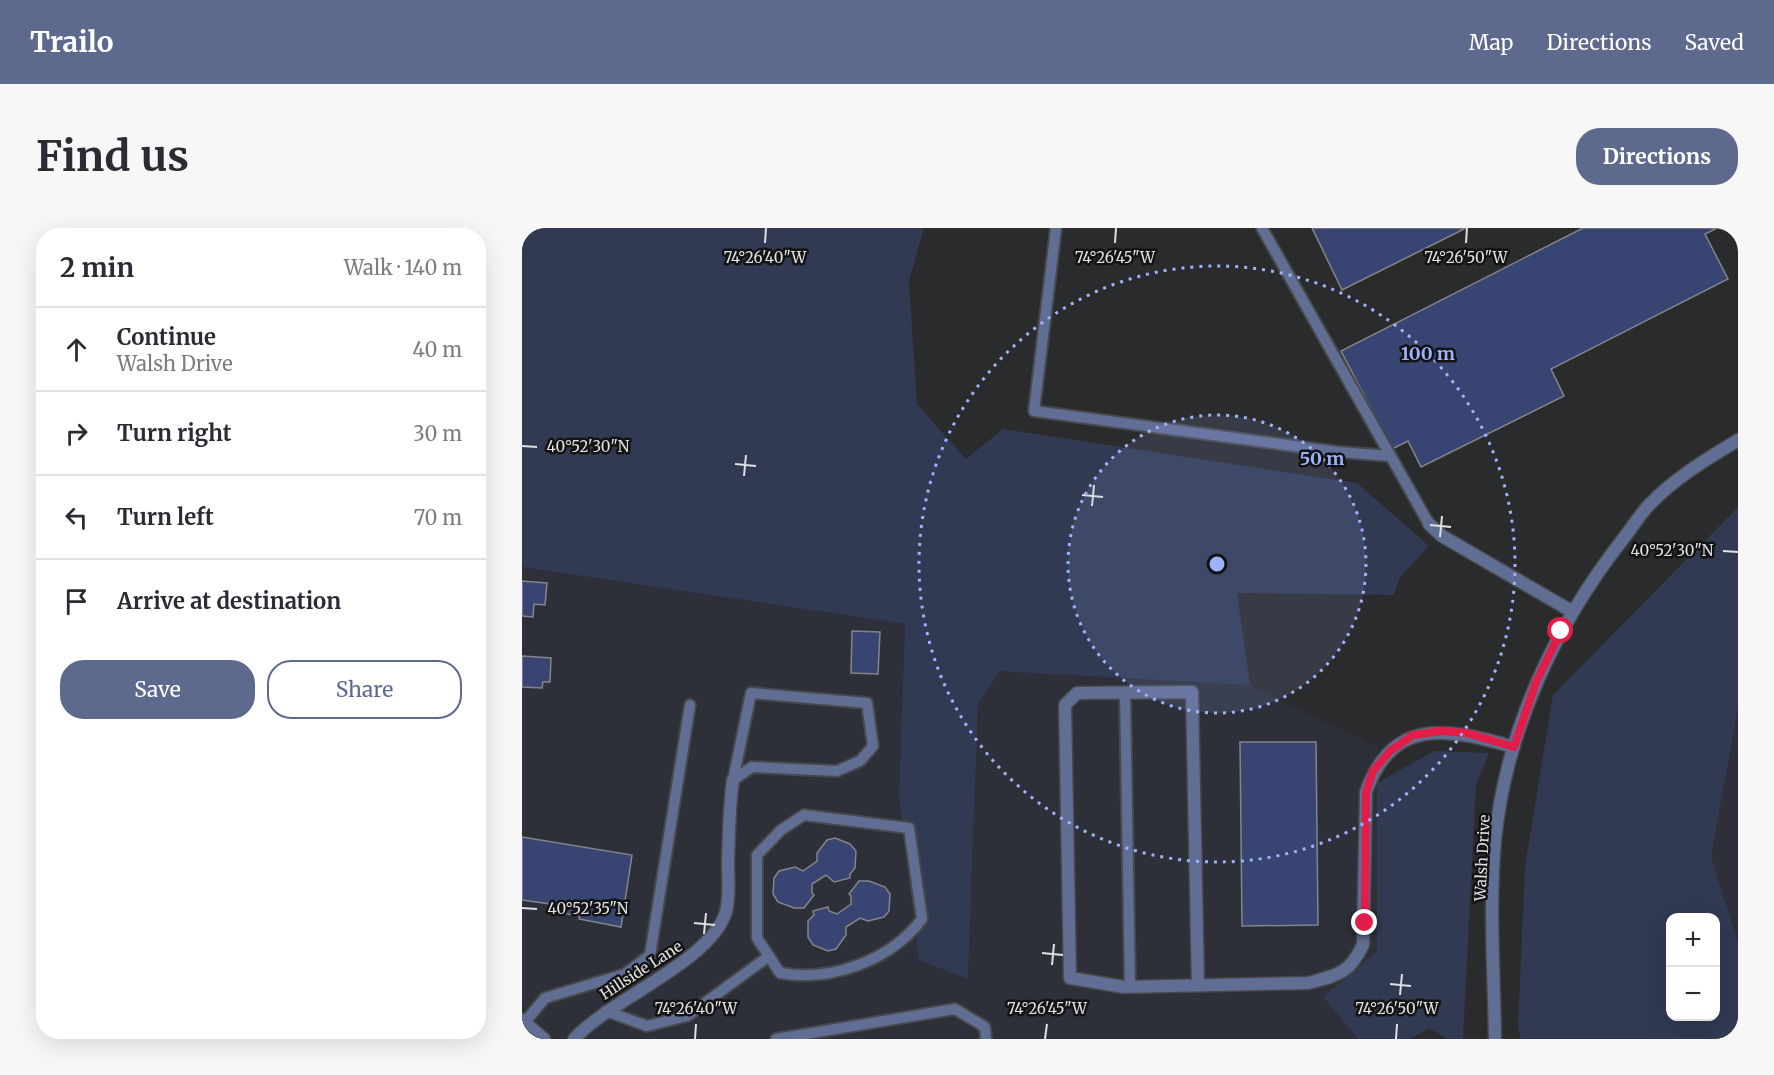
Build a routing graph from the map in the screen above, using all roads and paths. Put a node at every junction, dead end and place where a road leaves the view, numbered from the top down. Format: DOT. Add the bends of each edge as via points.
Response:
graph roads {
  1 [pos="1056,228"];
  2 [pos="1262,228"];
  3 [pos="1738,440"];
  4 [pos="1390,456"];
  5 [pos="1429,524"];
  6 [pos="1573,612"];
  7 [pos="1125,693"];
  8 [pos="690,705"];
  9 [pos="1514,747"];
  10 [pos="733,780"];
  11 [pos="769,956"];
  12 [pos="1198,985"];
  13 [pos="1130,987"];
  14 [pos="606,1011"];
  15 [pos="523,1021"];
  16 [pos="544,1039"];
  17 [pos="574,1039"];
  18 [pos="776,1039"];
  19 [pos="986,1039"];
  20 [pos="1494,1039"];
  1 -- 4 [label="lane" via="1034,411"];
  2 -- 4 [label="lane"];
  3 -- 6 [label="street, Walsh Drive" via="1692,468 1650,504 1598,570"];
  4 -- 5 [label="lane"];
  5 -- 6 [label="street" via="1442,536"];
  6 -- 9 [label="street, Walsh Drive" via="1536,682"];
  7 -- 12 [label="street" via="1192,692"];
  7 -- 13 [label="lane"];
  7 -- 13 [label="street" via="1077,693 1065,705 1065,716 1070,978"];
  8 -- 15 [label="lane" via="650,955 625,974 545,998"];
  9 -- 12 [label="street" via="1467,733 1413,735 1390,751 1373,771 1366,792 1364,945 1353,965 1337,975 1308,982"];
  9 -- 20 [label="street, Walsh Drive" via="1495,841"];
  10 -- 10 [label="lane" via="752,767 837,771 860,761 873,746 867,703 751,693"];
  10 -- 14 [label="street, Hillside Lane" via="728,894 720,924 698,950"];
  11 -- 11 [label="lane" via="757,938 757,855 781,830 804,815 909,828 922,919 909,936 867,964 801,977 780,973"];
  11 -- 14 [label="lane" via="687,1016 647,1026"];
  12 -- 13 [label="street"];
  14 -- 17 [label="street, Hillside Lane"];
  15 -- 16 [label="street"];
  18 -- 19 [label="lane" via="955,1009 985,1027"];
}
